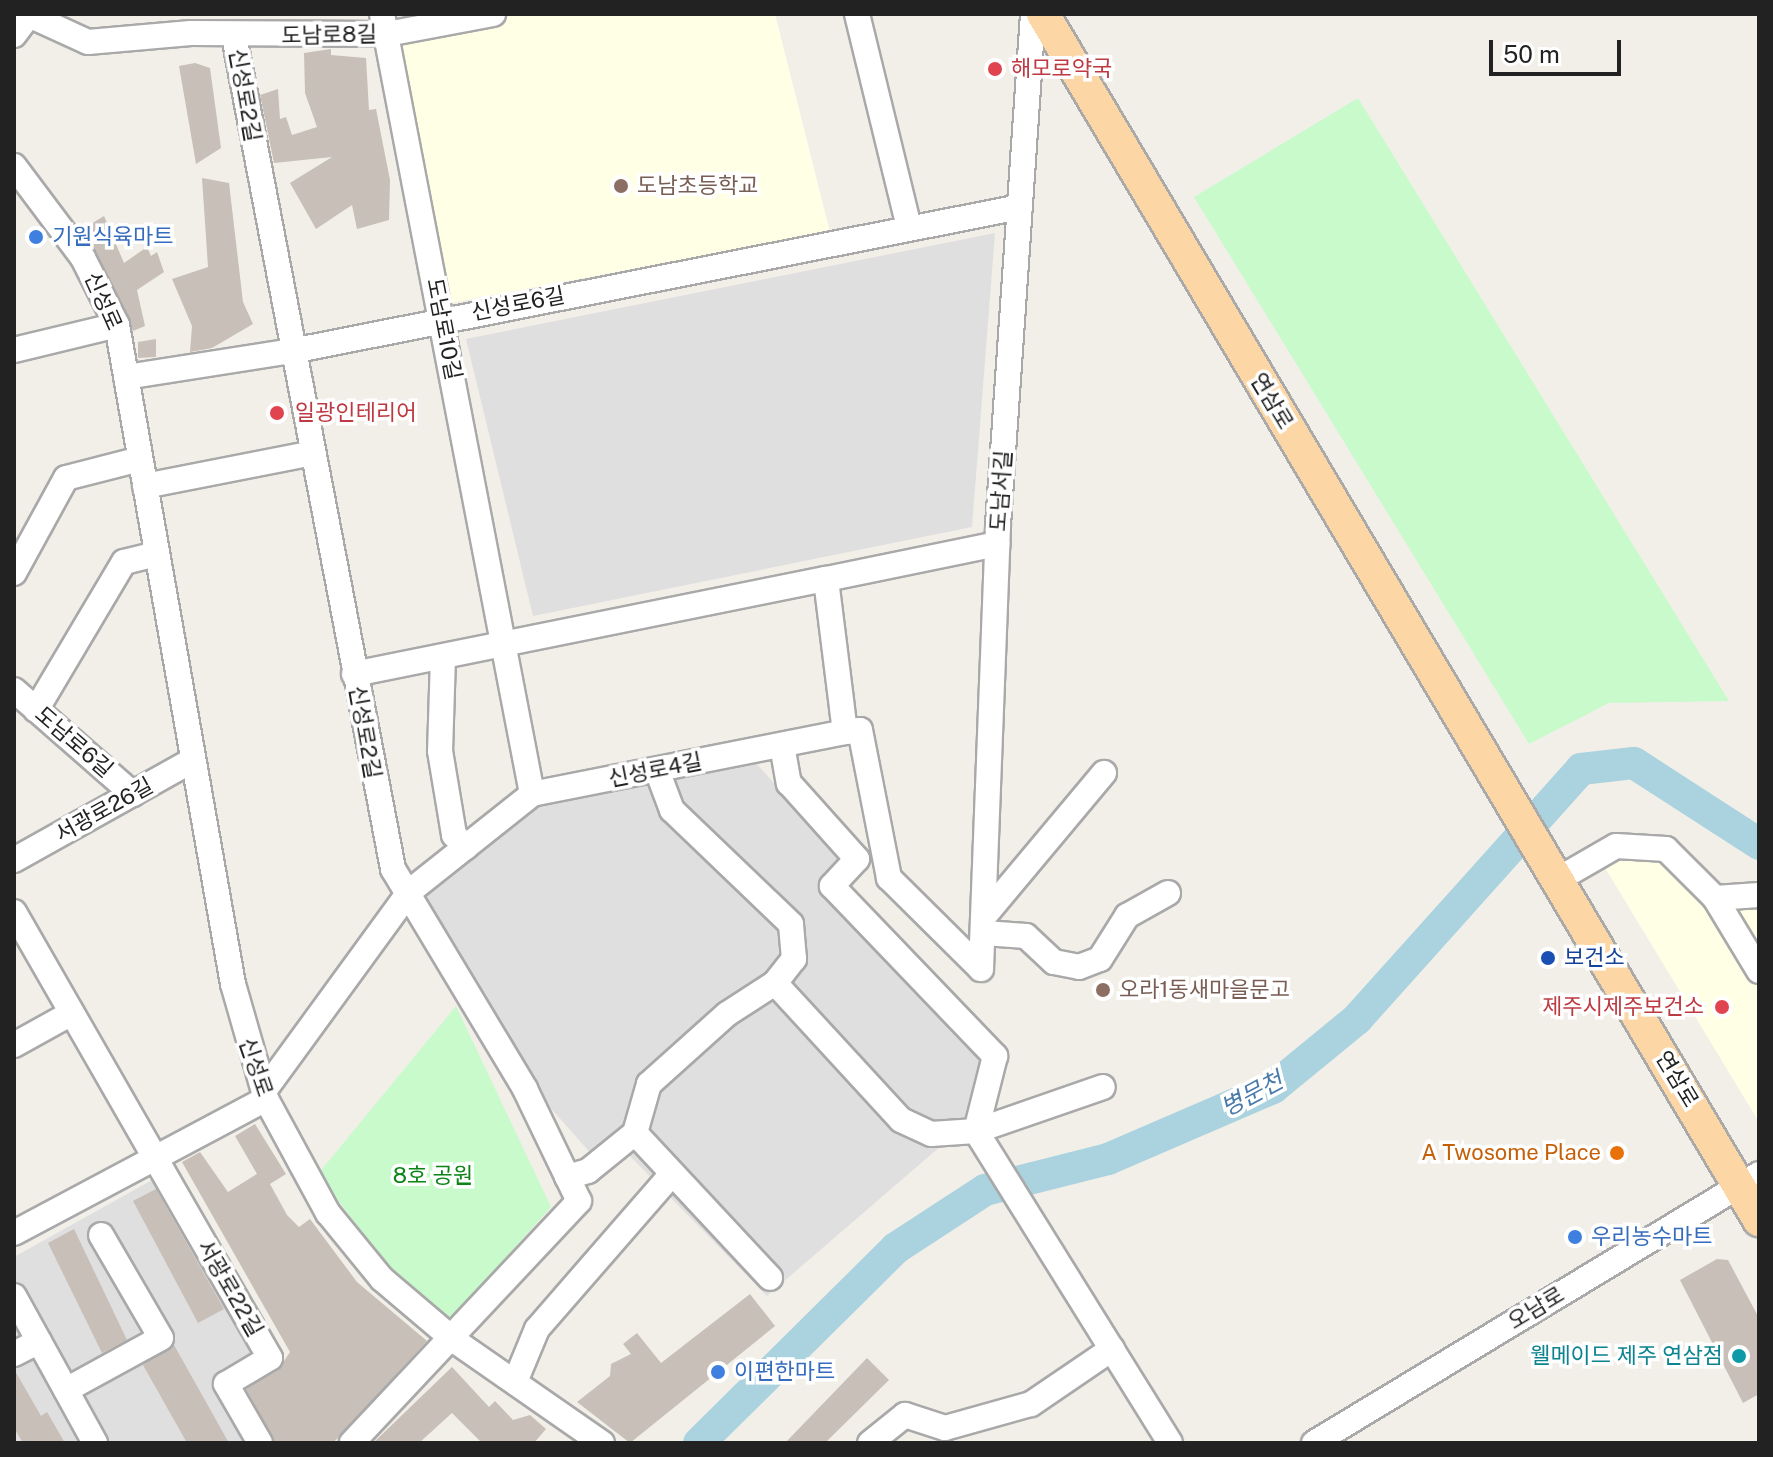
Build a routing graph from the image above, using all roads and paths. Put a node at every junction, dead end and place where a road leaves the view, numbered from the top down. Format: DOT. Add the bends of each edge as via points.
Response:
graph roads {
  1 [pos="29,14"];
  2 [pos="179,14"];
  3 [pos="493,14"];
  4 [pos="857,14"];
  5 [pos="1033,14"];
  6 [pos="1043,14"];
  7 [pos="385,24"];
  8 [pos="14,35"];
  9 [pos="163,35"];
  10 [pos="234,36"];
  11 [pos="14,166"];
  12 [pos="1020,207"];
  13 [pos="909,228"];
  14 [pos="442,319"];
  15 [pos="117,325"];
  16 [pos="14,350"];
  17 [pos="292,351"];
  18 [pos="126,377"];
  19 [pos="313,453"];
  20 [pos="140,459"];
  21 [pos="145,486"];
  22 [pos="997,544"];
  23 [pos="157,554"];
  24 [pos="14,573"];
  25 [pos="826,579"];
  26 [pos="504,644"];
  27 [pos="443,657"];
  28 [pos="354,674"];
  29 [pos="14,690"];
  30 [pos="36,710"];
  31 [pos="845,732"];
  32 [pos="782,745"];
  33 [pos="193,760"];
  34 [pos="657,770"];
  35 [pos="1104,773"];
  36 [pos="133,794"];
  37 [pos="532,794"];
  38 [pos="466,847"];
  39 [pos="14,860"];
  40 [pos="1550,868"];
  41 [pos="409,892"];
  42 [pos="1168,893"];
  43 [pos="1759,895"];
  44 [pos="1715,898"];
  45 [pos="14,912"];
  46 [pos="985,923"];
  47 [pos="1759,971"];
  48 [pos="775,983"];
  49 [pos="72,1013"];
  50 [pos="14,1045"];
  51 [pos="1103,1087"];
  52 [pos="266,1093"];
  53 [pos="976,1131"];
  54 [pos="635,1133"];
  55 [pos="155,1156"];
  56 [pos="671,1175"];
  57 [pos="567,1177"];
  58 [pos="1748,1180"];
  59 [pos="1759,1220"];
  60 [pos="14,1233"];
  61 [pos="101,1235"];
  62 [pos="770,1278"];
  63 [pos="14,1296"];
  64 [pos="39,1341"];
  65 [pos="455,1341"];
  66 [pos="1112,1349"];
  67 [pos="14,1354"];
  68 [pos="515,1382"];
  69 [pos="66,1390"];
  70 [pos="95,1443"];
  71 [pos="260,1443"];
  72 [pos="352,1443"];
  73 [pos="602,1443"];
  74 [pos="870,1443"];
  75 [pos="1170,1443"];
  76 [pos="1314,1443"];
  1 -- 8 [label="street"];
  1 -- 9 [label="street, 도남로8길" via="88,42"];
  2 -- 9 [label="street"];
  3 -- 7 [label="street, 도남로8길"];
  4 -- 13 [label="street"];
  5 -- 12 [label="street, 도남서길"];
  6 -- 40 [label="main road, 연삼로"];
  7 -- 10 [label="street, 도남로8길"];
  7 -- 14 [label="street, 도남로10길"];
  9 -- 10 [label="street, 도남로8길"];
  10 -- 17 [label="street, 신성로2길"];
  11 -- 15 [label="street, 신성로" via="83,258"];
  12 -- 13 [label="street, 신성로6길"];
  12 -- 22 [label="street, 도남서길"];
  13 -- 14 [label="street, 신성로6길"];
  14 -- 17 [label="street, 신성로6길"];
  14 -- 26 [label="street, 도남로10길"];
  15 -- 16 [label="street"];
  15 -- 18 [label="street, 신성로"];
  17 -- 18 [label="street, 신성로6길"];
  17 -- 19 [label="street, 신성로2길"];
  18 -- 20 [label="street, 신성로"];
  19 -- 21 [label="street"];
  19 -- 28 [label="street, 신성로2길"];
  20 -- 21 [label="street, 신성로"];
  20 -- 24 [label="street" via="66,478"];
  21 -- 23 [label="street, 신성로"];
  22 -- 25 [label="street"];
  22 -- 46 [label="street, 도남서길"];
  23 -- 30 [label="street" via="124,562"];
  23 -- 33 [label="street, 신성로"];
  25 -- 26 [label="street"];
  25 -- 31 [label="street"];
  26 -- 27 [label="street"];
  26 -- 37 [label="street, 도남로10길"];
  27 -- 28 [label="street"];
  27 -- 38 [label="street" via="440,751 454,835"];
  28 -- 41 [label="street, 신성로2길" via="384,835"];
  29 -- 30 [label="street, 도남로6길"];
  30 -- 36 [label="street, 도남로6길"];
  31 -- 32 [label="street, 신성로4길"];
  31 -- 46 [label="street, 도남서길" via="860,730 889,878 981,969"];
  32 -- 34 [label="street, 신성로4길"];
  32 -- 53 [label="street" via="789,783 857,859 832,886 995,1056"];
  33 -- 36 [label="street, 서광로26길"];
  33 -- 52 [label="street, 신성로" via="241,1025"];
  34 -- 37 [label="street, 신성로4길"];
  34 -- 48 [label="street" via="672,810 791,924 794,959"];
  35 -- 46 [label="street"];
  36 -- 39 [label="street, 서광로26길"];
  37 -- 38 [label="street, 신성로4길"];
  38 -- 41 [label="street, 신성로4길"];
  40 -- 44 [label="street" via="1642,842 1666,849"];
  40 -- 58 [label="main road, 연삼로"];
  41 -- 52 [label="street, 신성로4길"];
  41 -- 57 [label="street, 신성로2길" via="525,1089"];
  42 -- 46 [label="street" via="1127,916 1100,959 1079,967 1054,962 1026,936"];
  43 -- 44 [label="street"];
  44 -- 47 [label="street"];
  45 -- 49 [label="street, 서광로22길"];
  48 -- 53 [label="street" via="901,1120 931,1134"];
  48 -- 54 [label="street" via="727,1014 649,1084"];
  49 -- 50 [label="street"];
  49 -- 55 [label="street, 서광로22길"];
  51 -- 53 [label="street"];
  52 -- 55 [label="street"];
  52 -- 65 [label="street, 신성로" via="328,1213 382,1279"];
  53 -- 66 [label="street"];
  54 -- 56 [label="street"];
  54 -- 57 [label="street" via="588,1171"];
  55 -- 60 [label="street"];
  55 -- 71 [label="street, 서광로22길" via="270,1358 226,1384"];
  56 -- 62 [label="street"];
  56 -- 68 [label="street" via="537,1329"];
  57 -- 65 [label="street, 신성로2길" via="579,1201"];
  58 -- 59 [label="main road, 연삼로"];
  58 -- 76 [label="street, 오남로"];
  61 -- 69 [label="street" via="161,1338"];
  63 -- 64 [label="street"];
  64 -- 67 [label="street"];
  64 -- 69 [label="street"];
  65 -- 68 [label="street, 신성로"];
  65 -- 72 [label="street"];
  66 -- 74 [label="street" via="1031,1404 945,1428 905,1415"];
  66 -- 75 [label="street"];
  68 -- 73 [label="street, 신성로"];
  69 -- 70 [label="street"];
}
